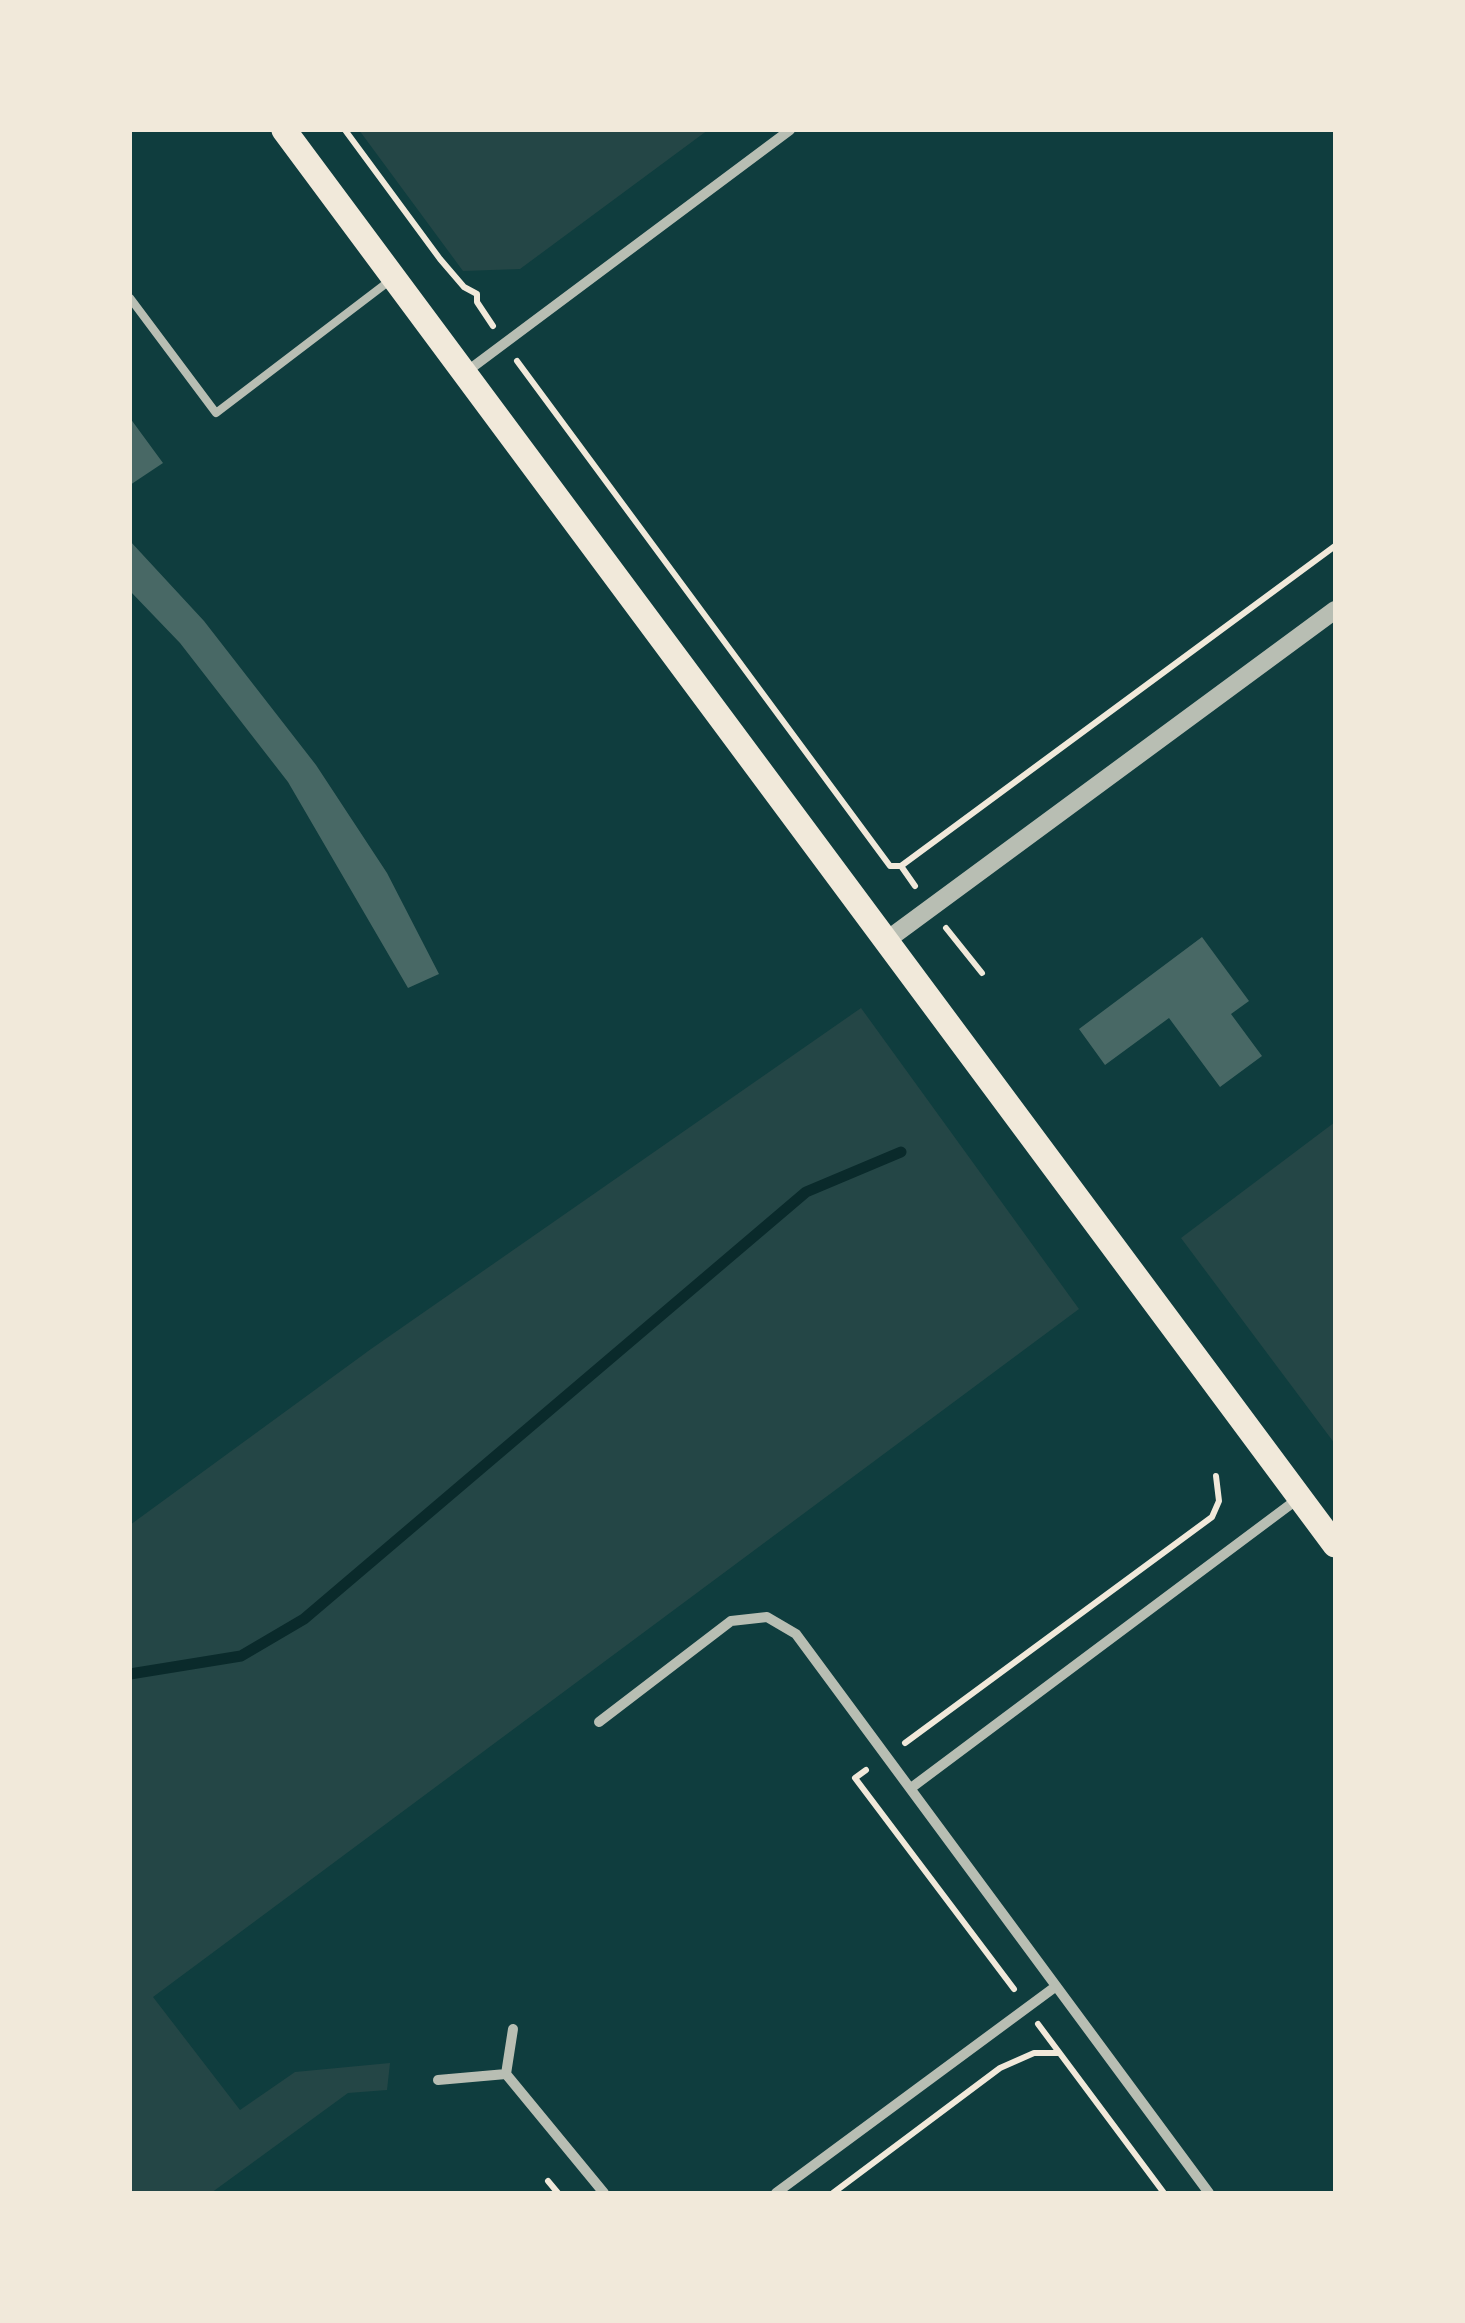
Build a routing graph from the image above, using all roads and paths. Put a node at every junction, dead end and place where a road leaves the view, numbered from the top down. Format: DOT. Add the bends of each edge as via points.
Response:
graph roads {
  1 [pos="284,130"];
  2 [pos="345,130"];
  3 [pos="790,130"];
  4 [pos="394,278"];
  5 [pos="130,298"];
  6 [pos="505,343"];
  7 [pos="464,374"];
  8 [pos="1335,546"];
  9 [pos="1335,610"];
  10 [pos="888,940"];
  11 [pos="1216,1476"];
  12 [pos="1300,1498"];
  13 [pos="1335,1545"];
  14 [pos="599,1722"];
  15 [pos="886,1756"];
  16 [pos="911,1788"];
  17 [pos="1056,1987"];
  18 [pos="1027,2008"];
  19 [pos="512,2029"];
  20 [pos="1059,2052"];
  21 [pos="506,2074"];
  22 [pos="438,2080"];
  23 [pos="548,2181"];
  24 [pos="558,2193"];
  25 [pos="604,2193"];
  26 [pos="776,2193"];
  27 [pos="833,2193"];
  28 [pos="1164,2193"];
  29 [pos="1209,2193"];
  1 -- 4 [label="main road"];
  2 -- 6 [label="path" via="440,259 477,294"];
  3 -- 6 [label="street"];
  4 -- 5 [label="lane" via="216,414"];
  4 -- 7 [label="main road"];
  6 -- 7 [label="street"];
  6 -- 8 [label="path" via="890,866 901,866"];
  7 -- 10 [label="main road"];
  9 -- 10 [label="street"];
  10 -- 12 [label="main road"];
  11 -- 15 [label="path" via="1219,1501 1212,1517"];
  12 -- 13 [label="main road"];
  12 -- 16 [label="street"];
  14 -- 15 [label="street" via="732,1621 768,1617 796,1634"];
  15 -- 16 [label="street"];
  15 -- 18 [label="path" via="856,1778"];
  16 -- 17 [label="street"];
  17 -- 18 [label="street"];
  17 -- 29 [label="street"];
  18 -- 20 [label="path"];
  18 -- 26 [label="street"];
  19 -- 21 [label="street"];
  20 -- 27 [label="path" via="1034,2053 1000,2068"];
  20 -- 28 [label="path"];
  21 -- 22 [label="street"];
  21 -- 25 [label="street"];
  23 -- 24 [label="path"];
}
